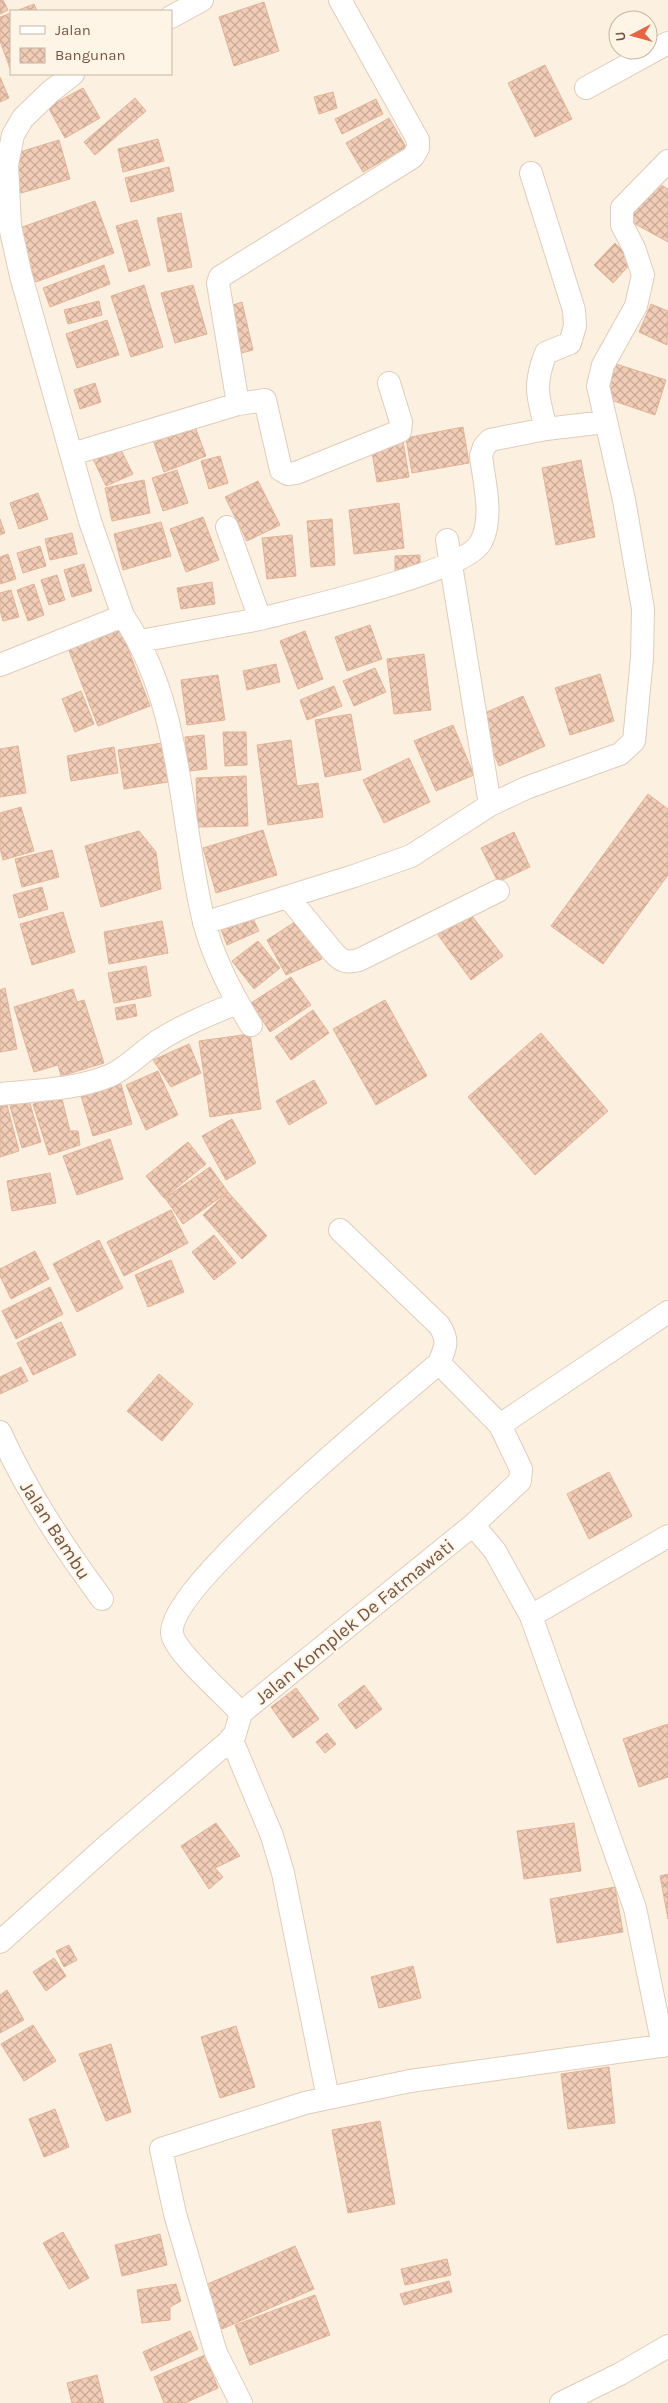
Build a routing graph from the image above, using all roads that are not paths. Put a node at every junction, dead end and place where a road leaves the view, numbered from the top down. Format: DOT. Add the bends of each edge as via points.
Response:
graph roads {
  1 [pos="202,0"];
  2 [pos="340,0"];
  3 [pos="172,16"];
  4 [pos="668,43"];
  5 [pos="72,75"];
  6 [pos="586,88"];
  7 [pos="3,159"];
  8 [pos="668,161"];
  9 [pos="531,173"];
  10 [pos="389,383"];
  11 [pos="238,404"];
  12 [pos="605,422"];
  13 [pos="546,429"];
  14 [pos="72,454"];
  15 [pos="227,527"];
  16 [pos="447,540"];
  17 [pos="452,564"];
  18 [pos="124,616"];
  19 [pos="260,619"];
  20 [pos="140,641"];
  21 [pos="0,665"];
  22 [pos="490,805"];
  23 [pos="498,892"];
  24 [pos="288,897"];
  25 [pos="204,923"];
  26 [pos="237,1003"];
  27 [pos="251,1025"];
  28 [pos="0,1094"];
  29 [pos="340,1230"];
  30 [pos="668,1312"];
  31 [pos="439,1362"];
  32 [pos="500,1425"];
  33 [pos="3,1447"];
  34 [pos="473,1525"];
  35 [pos="668,1536"];
  36 [pos="102,1599"];
  37 [pos="531,1616"];
  38 [pos="241,1713"];
  39 [pos="231,1738"];
  40 [pos="0,1942"];
  41 [pos="665,2045"];
  42 [pos="328,2098"];
  43 [pos="668,2346"];
  44 [pos="241,2403"];
  45 [pos="561,2403"];
  1 -- 3 [label="street"];
  2 -- 11 [label="street" via="418,140 418,148 413,157 220,277 218,284"];
  4 -- 6 [label="street"];
  5 -- 7 [label="street" via="23,118"];
  7 -- 14 [label="street" via="10,226 20,276"];
  8 -- 12 [label="street" via="622,208 622,225 643,275 636,306 603,365 598,386"];
  9 -- 13 [label="street" via="574,310 575,326 570,343 546,353 538,374 538,394"];
  10 -- 11 [label="street" via="401,422 400,431 288,474 281,470 265,400"];
  11 -- 14 [label="street"];
  12 -- 13 [label="street"];
  12 -- 22 [label="street" via="624,500 643,609 634,741 620,754 526,788"];
  13 -- 17 [label="street" via="490,440 484,447 481,456 487,522 480,544"];
  14 -- 18 [label="street" via="90,521"];
  15 -- 19 [label="street"];
  16 -- 17 [label="street"];
  17 -- 19 [label="street"];
  17 -- 22 [label="street"];
  18 -- 20 [label="street"];
  18 -- 21 [label="street"];
  19 -- 20 [label="street"];
  20 -- 25 [label="street" via="168,718"];
  22 -- 24 [label="street" via="411,856"];
  23 -- 24 [label="street" via="349,962 334,953"];
  24 -- 25 [label="street"];
  25 -- 26 [label="street"];
  26 -- 27 [label="street"];
  26 -- 28 [label="street" via="158,1041 110,1076 55,1089"];
  29 -- 31 [label="street" via="439,1325 447,1344"];
  30 -- 32 [label="street"];
  31 -- 32 [label="street"];
  31 -- 38 [label="street" via="277,1502 192,1592 176,1614 172,1626 176,1646"];
  32 -- 34 [label="street, Jalan Komplek De Fatmawati" via="521,1469 522,1478"];
  33 -- 36 [label="street, Jalan Bambu" via="61,1542"];
  34 -- 37 [label="street" via="496,1551"];
  34 -- 38 [label="street, Jalan Komplek De Fatmawati"];
  35 -- 37 [label="street"];
  37 -- 41 [label="street" via="635,1908"];
  38 -- 39 [label="street, Jalan Komplek De Fatmawati" via="238,1729"];
  39 -- 40 [label="street, Jalan Komplek De Fatmawati"];
  39 -- 42 [label="street" via="272,1836 283,1873"];
  41 -- 42 [label="street" via="410,2081"];
  42 -- 44 [label="street" via="161,2149 175,2214 216,2353"];
  43 -- 45 [label="street"];
}
